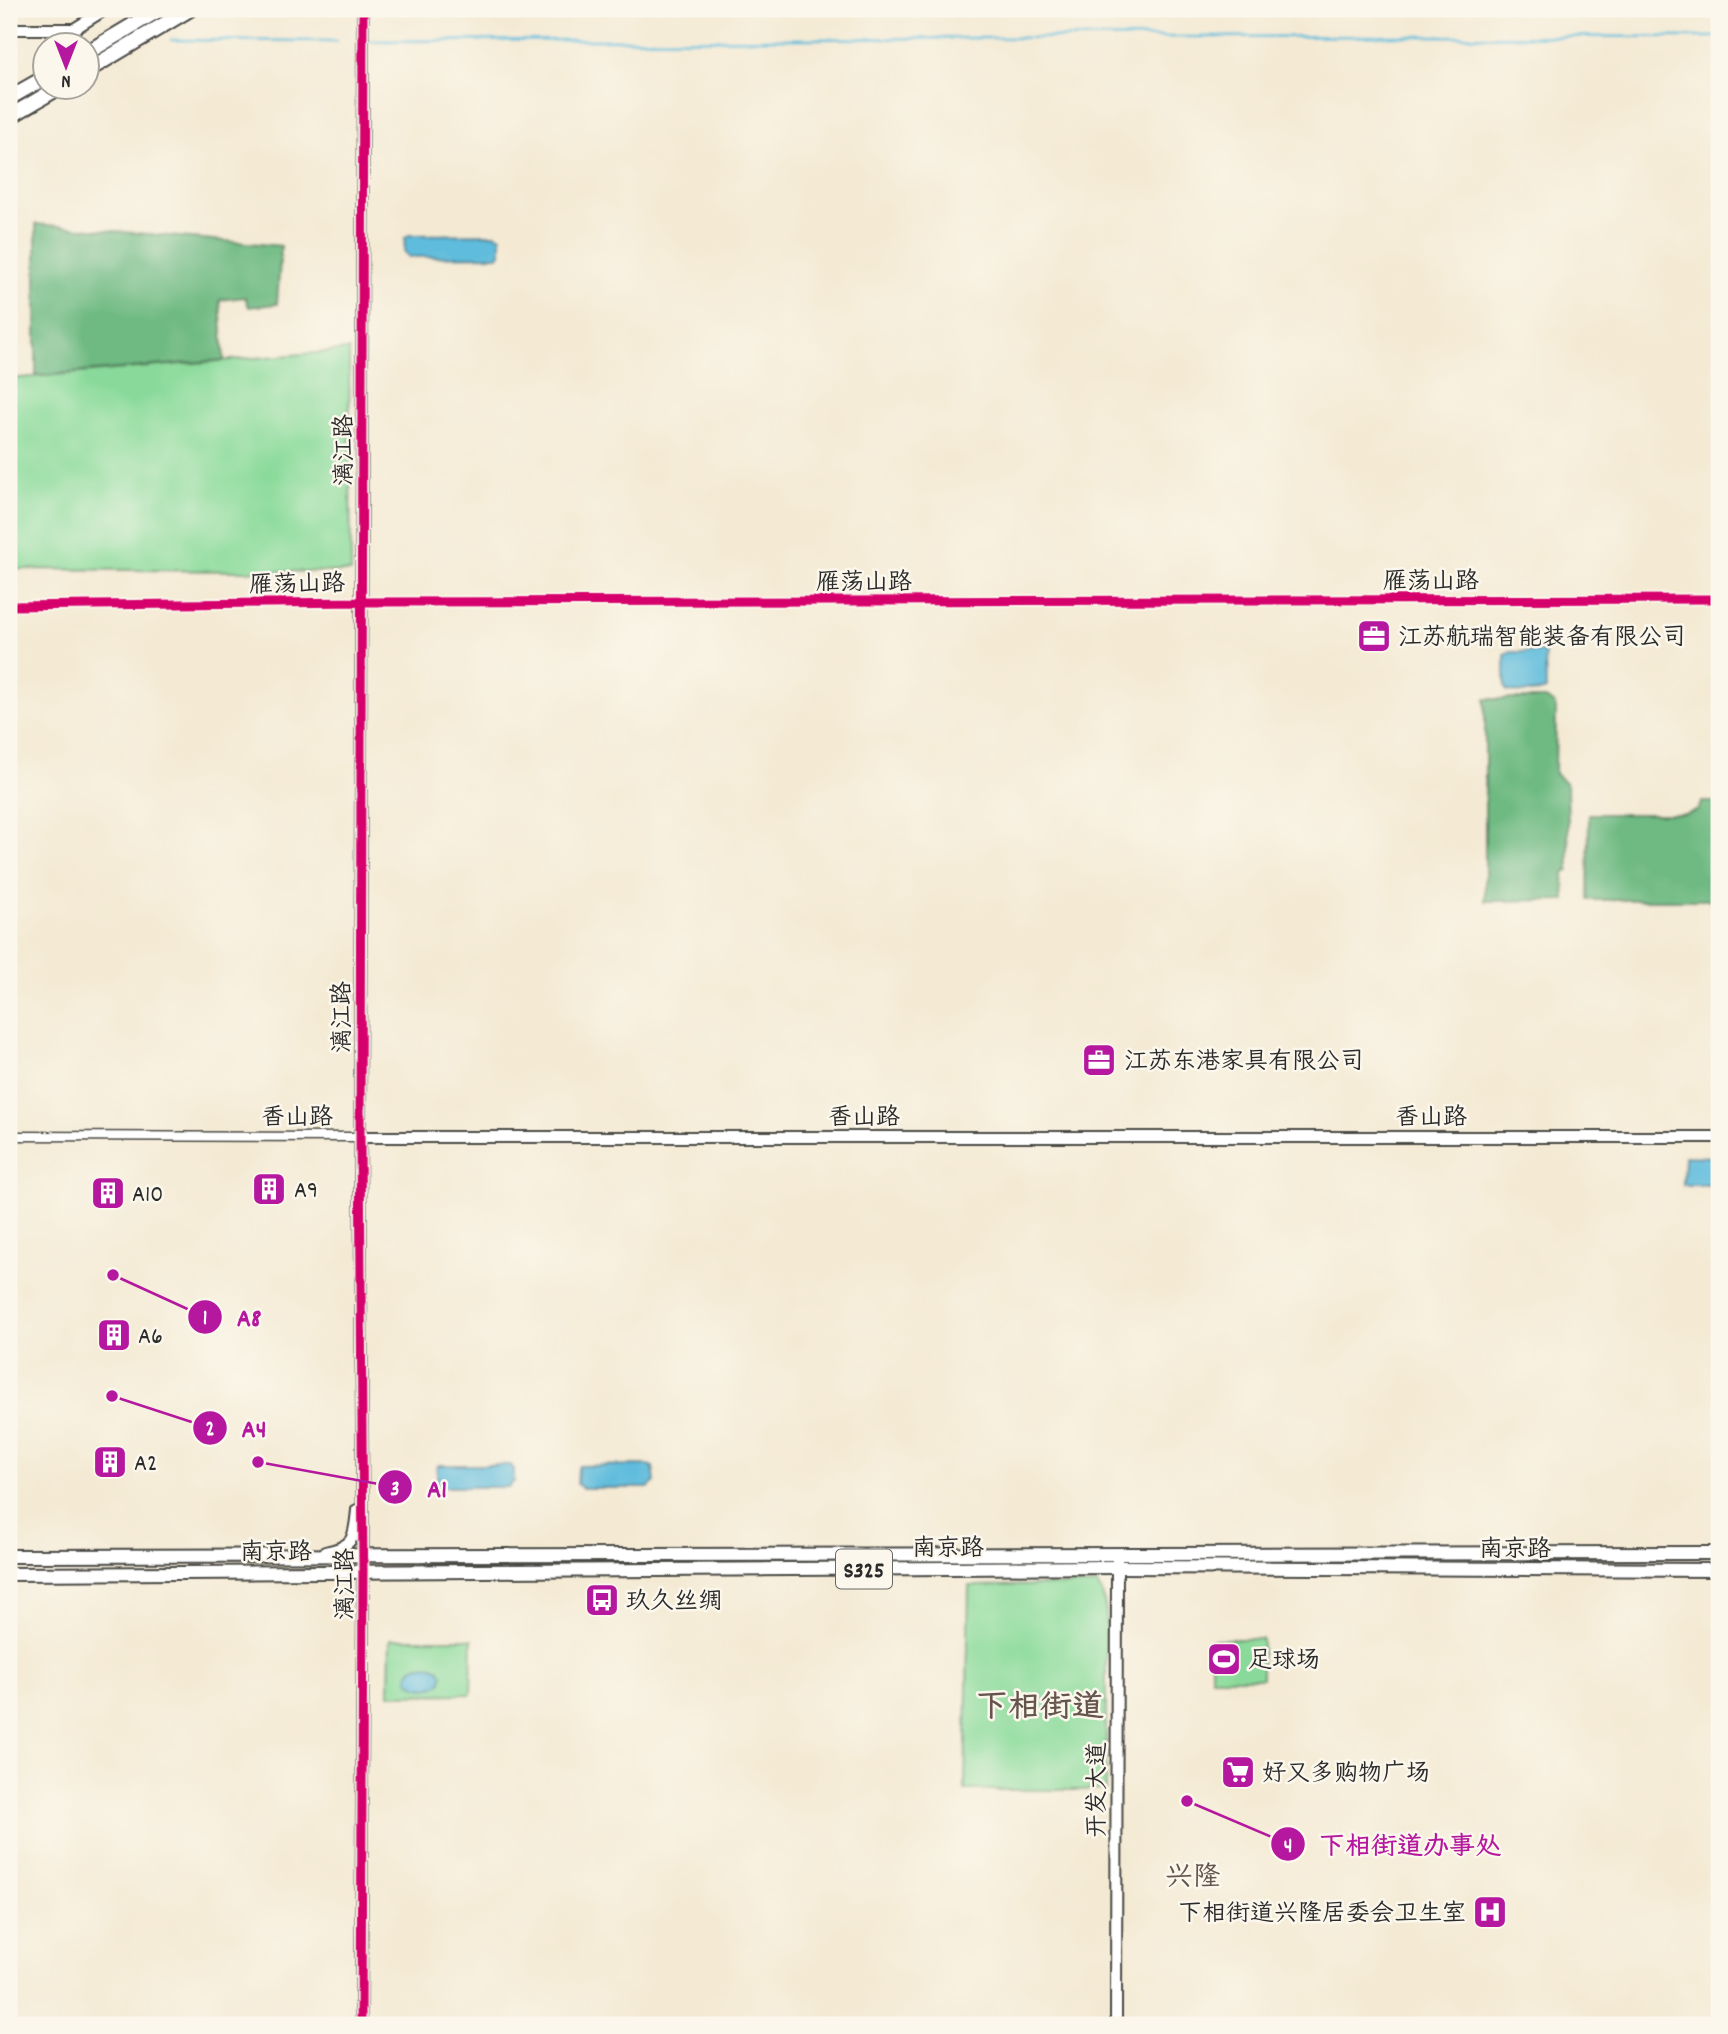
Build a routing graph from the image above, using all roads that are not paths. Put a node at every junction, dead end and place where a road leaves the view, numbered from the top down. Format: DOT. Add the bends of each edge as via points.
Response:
graph roads {
  1 [pos="106,9"];
  2 [pos="160,9"];
  3 [pos="190,9"];
  4 [pos="363,9"];
  5 [pos="373,9"];
  6 [pos="9,29"];
  7 [pos="363,32"];
  8 [pos="102,44"];
  9 [pos="102,62"];
  10 [pos="32,85"];
  11 [pos="9,99"];
  12 [pos="34,102"];
  13 [pos="9,117"];
  14 [pos="1719,599"];
  15 [pos="362,602"];
  16 [pos="9,606"];
  17 [pos="9,1136"];
  18 [pos="360,1137"];
  19 [pos="1719,1137"];
  20 [pos="362,1465"];
  21 [pos="1719,1553"];
  22 [pos="309,1555"];
  23 [pos="363,1555"];
  24 [pos="9,1556"];
  25 [pos="1117,1561"];
  26 [pos="1719,1570"];
  27 [pos="363,1571"];
  28 [pos="9,1574"];
  29 [pos="361,2025"];
  30 [pos="1116,2025"];
  1 -- 6 [label="street" via="74,29"];
  2 -- 8 [label="highway"];
  3 -- 9 [label="highway"];
  4 -- 7 [label="street, 漓江路"];
  5 -- 7 [label="street"];
  7 -- 15 [label="street, 漓江路"];
  10 -- 11 [label="highway"];
  12 -- 13 [label="highway"];
  14 -- 15 [label="street, 雁荡山路"];
  15 -- 16 [label="street, 雁荡山路"];
  15 -- 18 [label="street, 漓江路"];
  17 -- 18 [label="street, 香山路"];
  18 -- 19 [label="street, 香山路"];
  18 -- 20 [label="street, 漓江路"];
  20 -- 22 [label="street" via="353,1537 341,1549"];
  20 -- 23 [label="street, 漓江路"];
  21 -- 25 [label="main road, 南京路 / S325"];
  22 -- 23 [label="main road, 南京路 / S325"];
  22 -- 24 [label="main road, 南京路 / S325"];
  23 -- 25 [label="main road, 南京路 / S325"];
  23 -- 27 [label="street, 漓江路"];
  25 -- 26 [label="main road, 南京路 / S325"];
  25 -- 27 [label="main road, 南京路 / S325"];
  25 -- 30 [label="street, 开发大道"];
  27 -- 28 [label="main road, 南京路 / S325"];
  27 -- 29 [label="street, 漓江路"];
}
